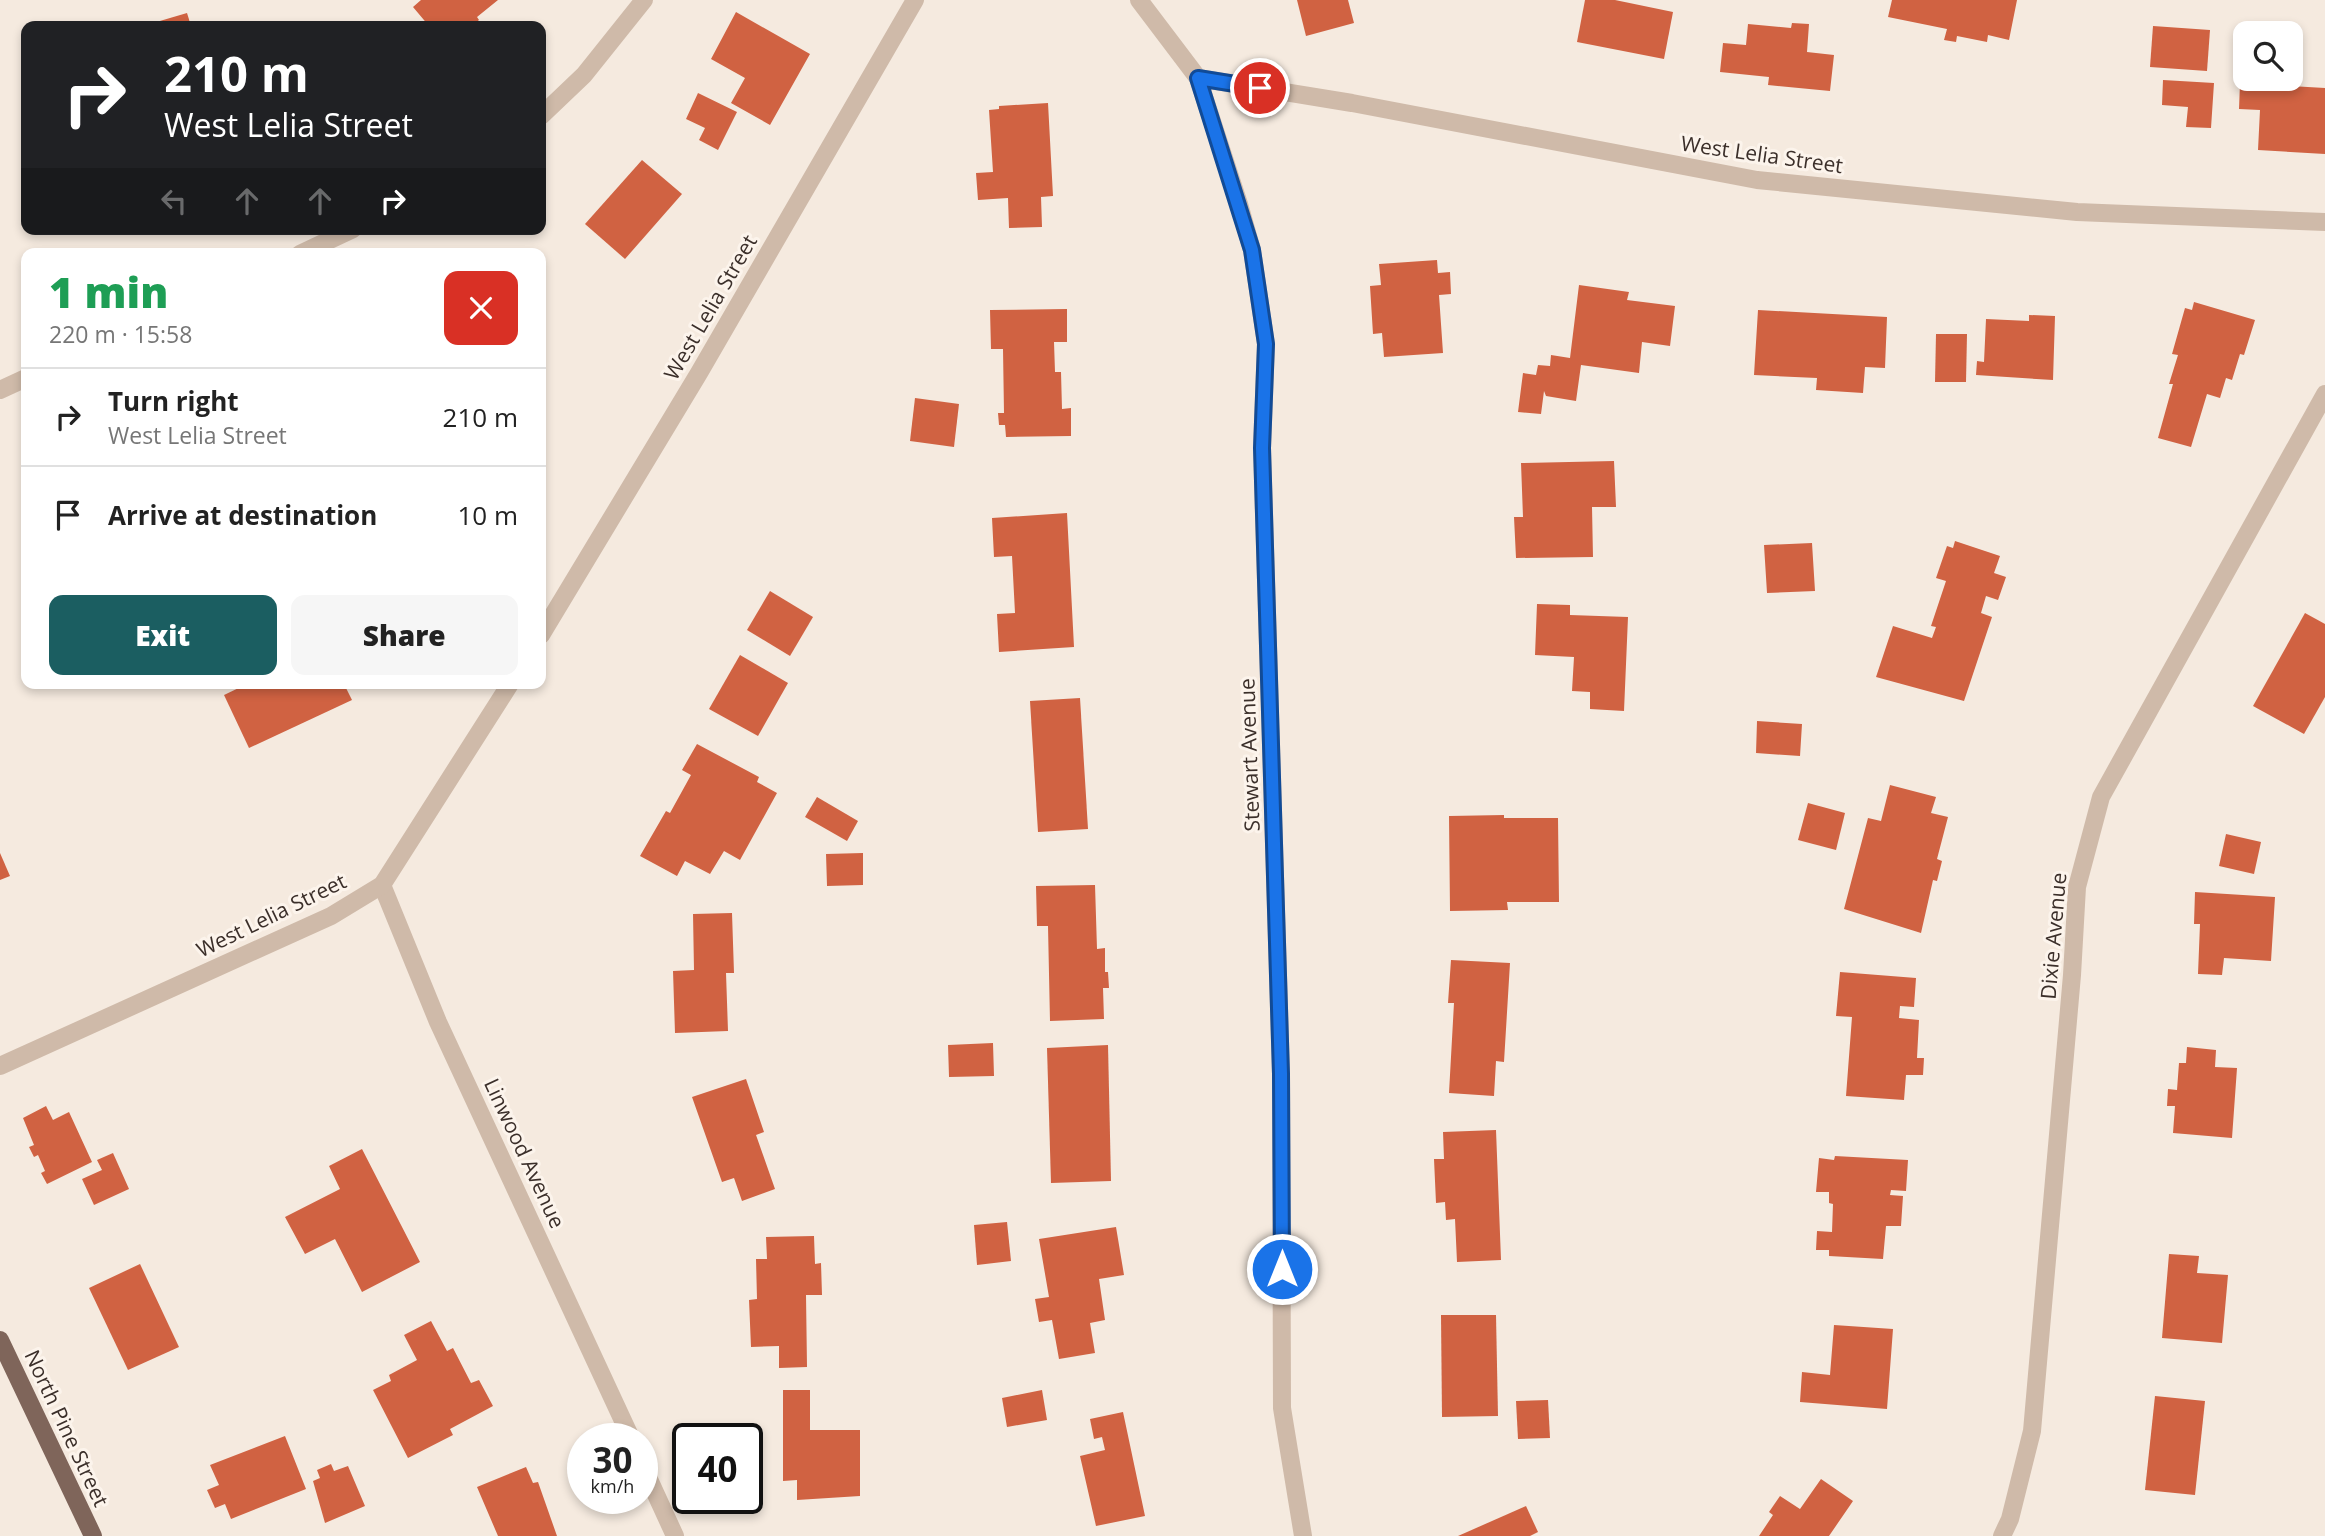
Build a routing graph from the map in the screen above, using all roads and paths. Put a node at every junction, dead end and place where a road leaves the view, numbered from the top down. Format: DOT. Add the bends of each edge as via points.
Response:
graph roads {
  1 [pos="644,0"];
  2 [pos="915,0"];
  3 [pos="1139,0"];
  4 [pos="1198,78"];
  5 [pos="546,111"];
  6 [pos="2325,222"];
  7 [pos="340,235"];
  8 [pos="313,248"];
  9 [pos="21,380"];
  10 [pos="0,390"];
  11 [pos="2325,394"];
  12 [pos="546,627"];
  13 [pos="507,689"];
  14 [pos="382,885"];
  15 [pos="0,1066"];
  16 [pos="0,1340"];
  17 [pos="624,1423"];
  18 [pos="658,1499"];
  19 [pos="93,1536"];
  20 [pos="675,1536"];
  21 [pos="1303,1536"];
  22 [pos="2002,1536"];
  1 -- 5 [label="street" via="584,75"];
  2 -- 12 [label="street, West Lelia Street"];
  3 -- 4 [label="street, Stewart Avenue"];
  4 -- 6 [label="street, West Lelia Street" via="1757,180 2077,212"];
  4 -- 21 [label="street, Stewart Avenue" via="1252,250 1266,344 1262,448 1281,1074 1282,1408"];
  7 -- 8 [label="street"];
  9 -- 10 [label="street"];
  11 -- 22 [label="street, Dixie Avenue" via="2101,797 2077,887 2032,1431"];
  13 -- 14 [label="street, West Lelia Street"];
  14 -- 15 [label="street, West Lelia Street" via="331,916"];
  14 -- 17 [label="street, Linwood Avenue" via="438,1022"];
  16 -- 19 [label="main road, North Pine Street"];
  18 -- 20 [label="street"];
}
